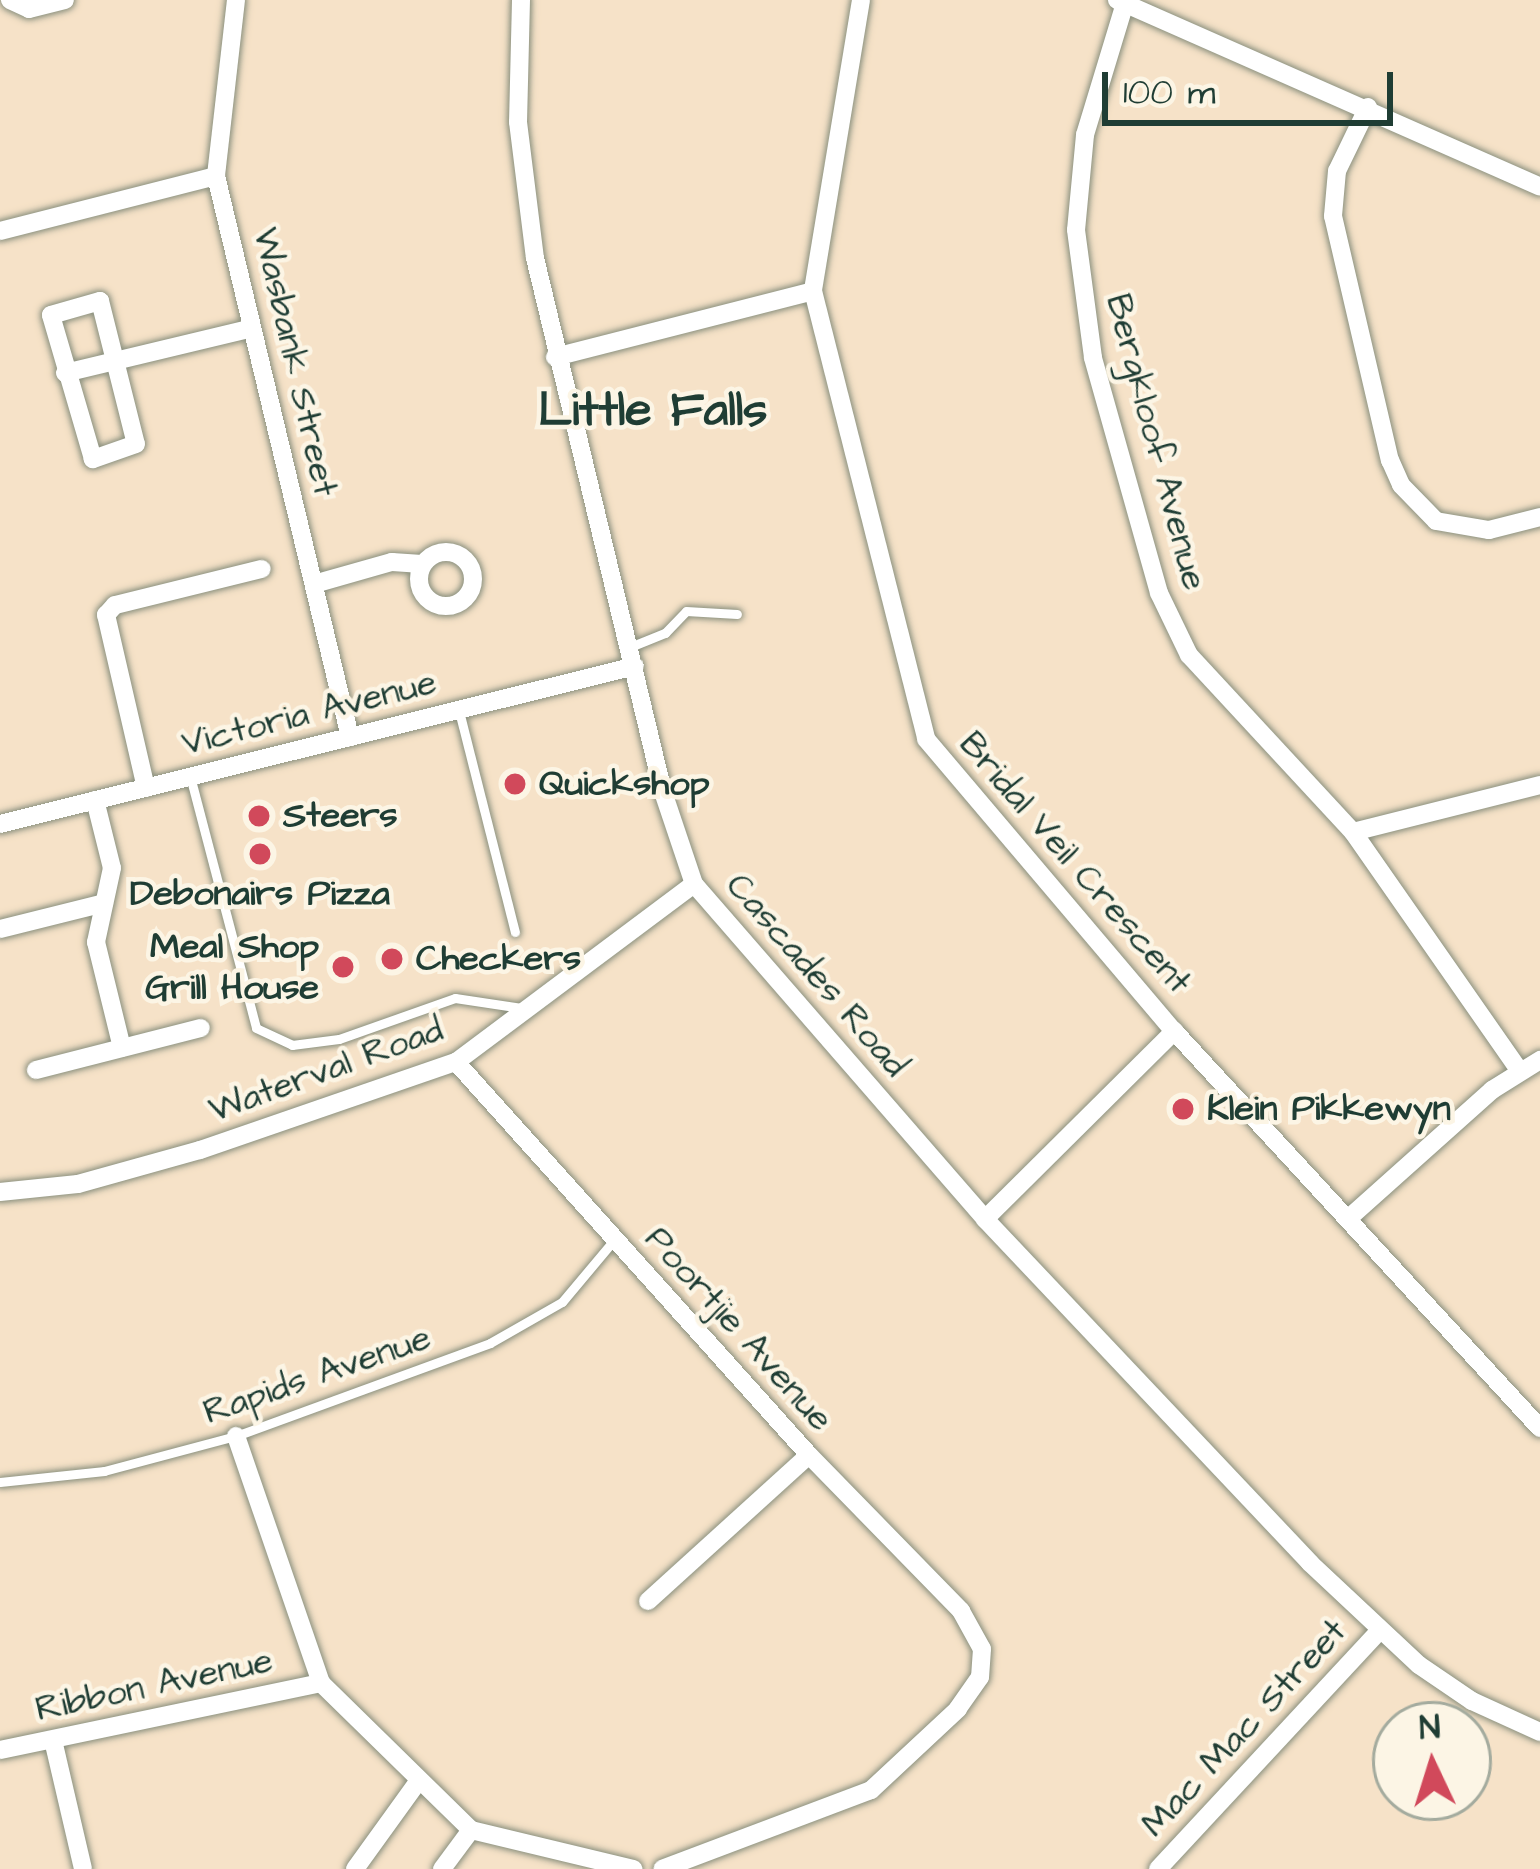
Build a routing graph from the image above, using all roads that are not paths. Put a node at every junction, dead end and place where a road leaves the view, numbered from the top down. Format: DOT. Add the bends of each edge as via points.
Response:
graph roads {
  1 [pos="10,0"];
  2 [pos="65,0"];
  3 [pos="236,0"];
  4 [pos="520,0"];
  5 [pos="861,0"];
  6 [pos="1121,2"];
  7 [pos="1368,106"];
  8 [pos="216,176"];
  9 [pos="1540,188"];
  10 [pos="0,231"];
  11 [pos="813,291"];
  12 [pos="252,328"];
  13 [pos="555,357"];
  14 [pos="116,361"];
  15 [pos="65,373"];
  16 [pos="1540,517"];
  17 [pos="422,564"];
  18 [pos="262,569"];
  19 [pos="314,584"];
  20 [pos="737,614"];
  21 [pos="632,656"];
  22 [pos="458,710"];
  23 [pos="350,736"];
  24 [pos="190,776"];
  25 [pos="1540,785"];
  26 [pos="146,788"];
  27 [pos="95,800"];
  28 [pos="0,824"];
  29 [pos="1353,832"];
  30 [pos="694,884"];
  31 [pos="104,904"];
  32 [pos="0,929"];
  33 [pos="515,932"];
  34 [pos="530,1010"];
  35 [pos="202,1028"];
  36 [pos="1174,1030"];
  37 [pos="122,1048"];
  38 [pos="1540,1060"];
  39 [pos="456,1062"];
  40 [pos="36,1070"];
  41 [pos="1519,1070"];
  42 [pos="0,1192"];
  43 [pos="1350,1217"];
  44 [pos="985,1219"];
  45 [pos="614,1240"];
  46 [pos="1536,1414"];
  47 [pos="236,1436"];
  48 [pos="809,1456"];
  49 [pos="0,1482"];
  50 [pos="648,1601"];
  51 [pos="1379,1631"];
  52 [pos="321,1683"];
  53 [pos="1540,1732"];
  54 [pos="53,1740"];
  55 [pos="0,1750"];
  56 [pos="416,1783"];
  57 [pos="471,1830"];
  58 [pos="1160,1868"];
  59 [pos="83,1869"];
  60 [pos="355,1869"];
  61 [pos="442,1869"];
  62 [pos="633,1869"];
  63 [pos="662,1869"];
  1 -- 2 [label="street" via="29,9"];
  3 -- 8 [label="street, Wasbank Street"];
  4 -- 13 [label="street, Cascades Road" via="524,203"];
  5 -- 11 [label="street, Bridal Veil Crescent"];
  6 -- 7 [label="street"];
  6 -- 29 [label="street, Bergkloof Avenue" via="1085,135 1076,230 1093,358 1147,557 1189,655"];
  7 -- 9 [label="street"];
  7 -- 16 [label="street" via="1337,171 1334,216 1390,460 1401,485 1436,521 1489,530"];
  8 -- 10 [label="street"];
  8 -- 12 [label="street, Wasbank Street"];
  11 -- 13 [label="street"];
  11 -- 36 [label="street, Bridal Veil Crescent" via="926,739"];
  12 -- 14 [label="street"];
  12 -- 19 [label="street, Wasbank Street"];
  13 -- 21 [label="street, Cascades Road"];
  14 -- 15 [label="street"];
  14 -- 15 [label="street" via="93,299 51,315"];
  14 -- 15 [label="street" via="136,444 98,459 87,454"];
  17 -- 19 [label="street" via="392,562"];
  18 -- 26 [label="street" via="115,604 106,615"];
  19 -- 23 [label="street, Wasbank Street"];
  20 -- 21 [label="lane" via="686,611"];
  21 -- 22 [label="street, Victoria Avenue"];
  21 -- 30 [label="street, Cascades Road"];
  22 -- 23 [label="street, Victoria Avenue"];
  22 -- 33 [label="lane"];
  23 -- 24 [label="street, Victoria Avenue"];
  24 -- 26 [label="street, Victoria Avenue"];
  24 -- 34 [label="lane" via="256,1028 292,1045 339,1039 455,998"];
  25 -- 29 [label="street"];
  26 -- 27 [label="street, Victoria Avenue"];
  27 -- 28 [label="street, Victoria Avenue"];
  27 -- 31 [label="street" via="112,868"];
  29 -- 41 [label="street, Bergkloof Avenue"];
  30 -- 34 [label="street, Waterval Road"];
  30 -- 44 [label="street, Cascades Road"];
  31 -- 32 [label="street"];
  31 -- 37 [label="street" via="95,942"];
  34 -- 39 [label="street, Waterval Road"];
  35 -- 37 [label="street"];
  36 -- 43 [label="street, Bridal Veil Crescent"];
  36 -- 44 [label="street"];
  37 -- 40 [label="street"];
  38 -- 41 [label="street"];
  39 -- 42 [label="street, Waterval Road" via="139,1167"];
  39 -- 45 [label="street, Poortjie Avenue"];
  41 -- 43 [label="street"];
  43 -- 46 [label="street, Bridal Veil Crescent"];
  44 -- 51 [label="street, Cascades Road"];
  45 -- 47 [label="lane, Rapids Avenue" via="562,1302 526,1325"];
  45 -- 48 [label="street, Poortjie Avenue"];
  47 -- 49 [label="lane, Rapids Avenue" via="83,1475"];
  47 -- 52 [label="street"];
  48 -- 50 [label="street"];
  48 -- 63 [label="street, Poortjie Avenue" via="978,1636 983,1661 969,1693 871,1790"];
  51 -- 53 [label="street, Cascades Road" via="1472,1701"];
  51 -- 58 [label="street, Mac Mac Street"];
  52 -- 54 [label="street, Ribbon Avenue"];
  52 -- 56 [label="street"];
  54 -- 55 [label="street, Ribbon Avenue"];
  54 -- 59 [label="street"];
  56 -- 57 [label="street"];
  56 -- 60 [label="street"];
  57 -- 61 [label="street"];
  57 -- 62 [label="street"];
}
